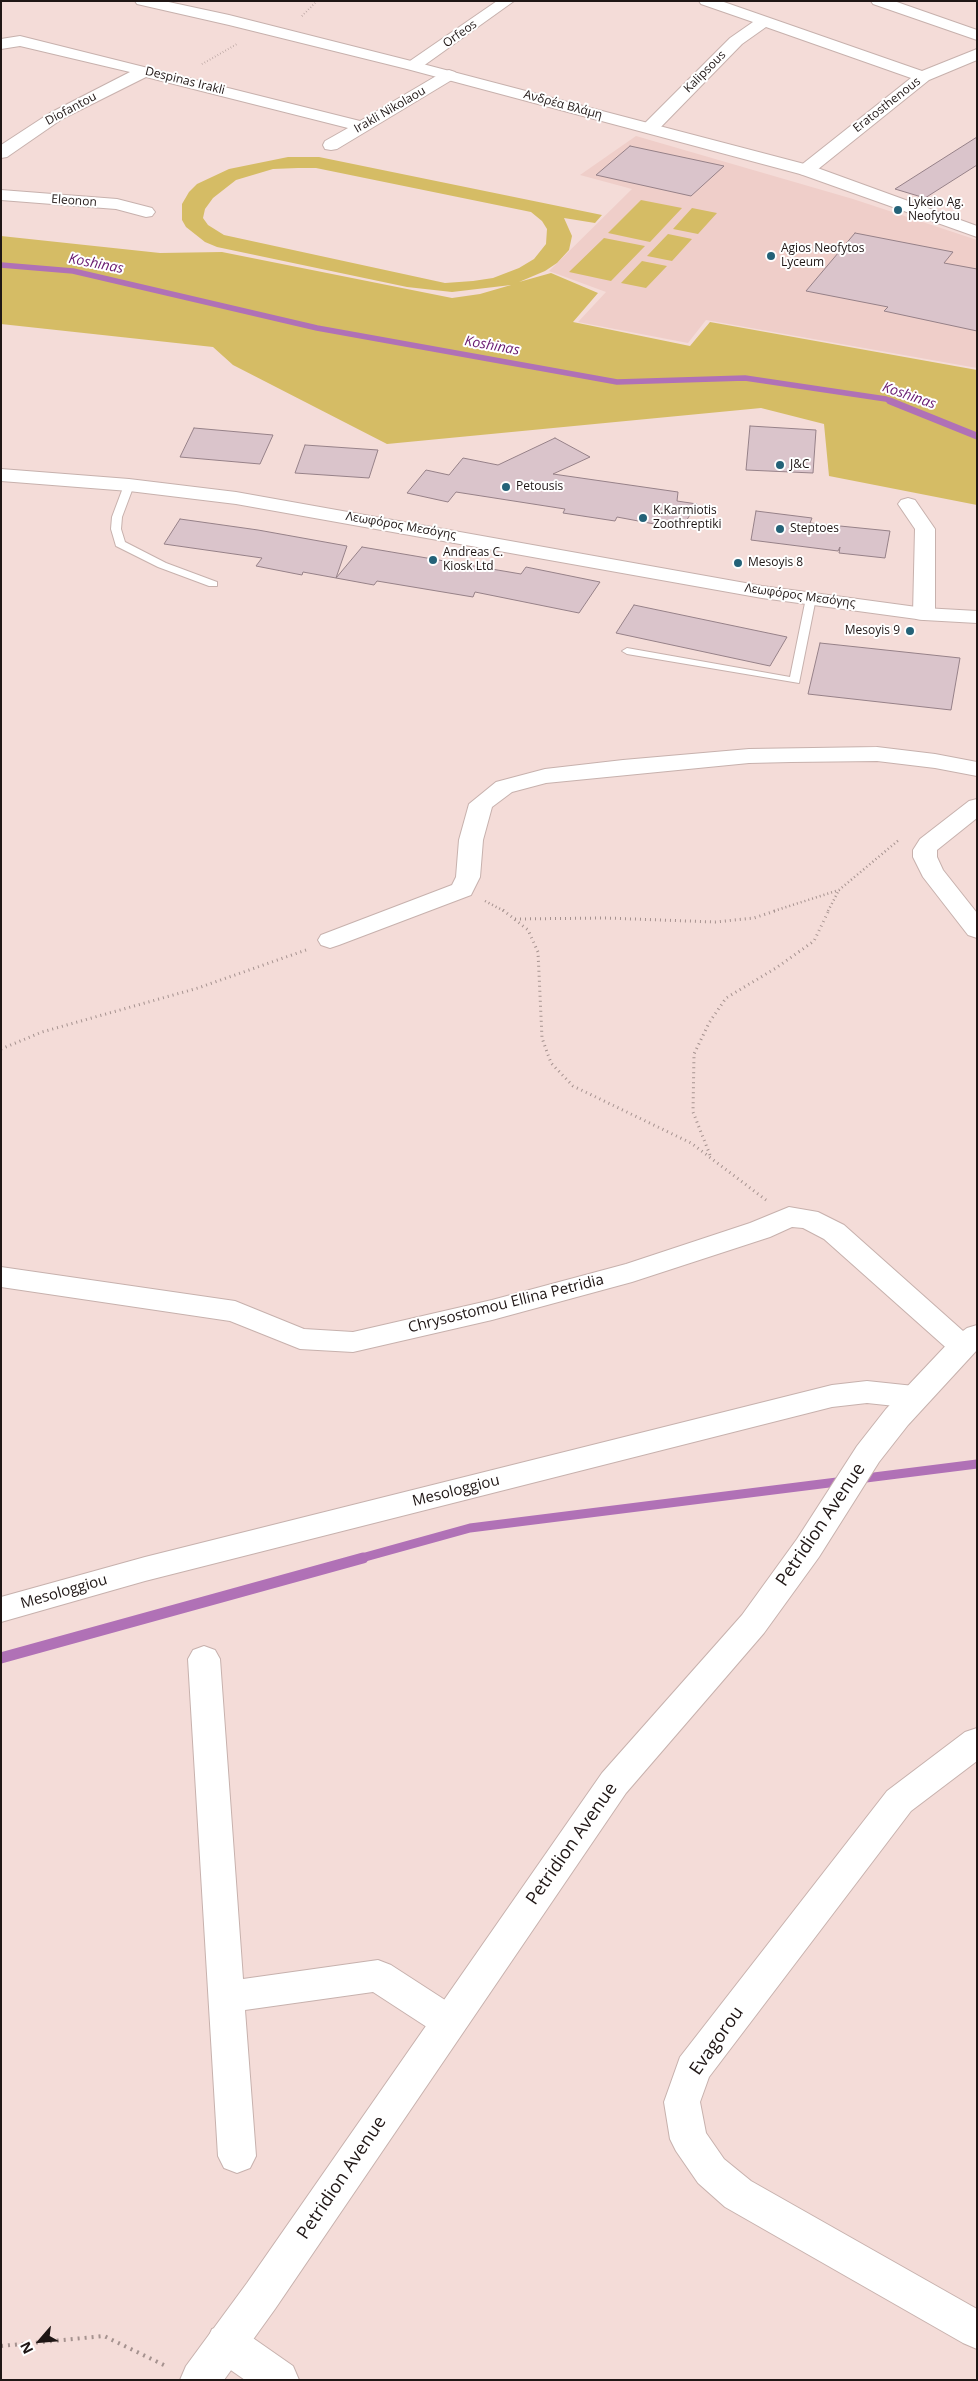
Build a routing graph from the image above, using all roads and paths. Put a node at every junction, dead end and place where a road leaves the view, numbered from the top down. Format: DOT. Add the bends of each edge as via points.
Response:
graph roads {
  1 [pos="142,1"];
  2 [pos="507,1"];
  3 [pos="706,1"];
  4 [pos="878,1"];
  5 [pos="926,1"];
  6 [pos="909,11"];
  7 [pos="765,21"];
  8 [pos="264,29"];
  9 [pos="977,36"];
  10 [pos="5,43"];
  11 [pos="977,54"];
  12 [pos="413,66"];
  13 [pos="145,70"];
  14 [pos="449,75"];
  15 [pos="923,76"];
  16 [pos="176,79"];
  17 [pos="360,126"];
  18 [pos="650,128"];
  19 [pos="331,145"];
  20 [pos="1,153"];
  21 [pos="806,170"];
  22 [pos="1,195"];
  23 [pos="146,212"];
  24 [pos="977,232"];
  25 [pos="1,475"];
  26 [pos="129,485"];
  27 [pos="908,504"];
  28 [pos="213,584"];
  29 [pos="811,598"];
  30 [pos="924,614"];
  31 [pos="977,618"];
  32 [pos="627,651"];
  33 [pos="977,769"];
  34 [pos="977,806"];
  35 [pos="905,835"];
  36 [pos="462,890"];
  37 [pos="839,890"];
  38 [pos="514,919"];
  39 [pos="977,930"];
  40 [pos="330,940"];
  41 [pos="1,1049"];
  42 [pos="710,1156"];
  43 [pos="789,1217"];
  44 [pos="1,1277"];
  45 [pos="970,1341"];
  46 [pos="906,1407"];
  47 [pos="1,1610"];
  48 [pos="204,1659"];
  49 [pos="977,1742"];
  50 [pos="227,1997"];
  51 [pos="449,2022"];
  52 [pos="238,2156"];
  53 [pos="977,2330"];
  54 [pos="226,2342"];
  55 [pos="1,2346"];
  56 [pos="187,2375"];
  57 [pos="280,2380"];
  1 -- 8 [label="street, Ανδρέα Βλάμη"];
  2 -- 12 [label="street, Orfeos"];
  3 -- 7 [label="street"];
  4 -- 6 [label="street"];
  5 -- 6 [label="street"];
  6 -- 9 [label="street"];
  7 -- 15 [label="street" via="834,48"];
  7 -- 18 [label="street, Kalipsous" via="736,41"];
  8 -- 12 [label="street, Ανδρέα Βλάμη"];
  8 -- 16 [label="path"];
  10 -- 13 [label="street, Despinas Irakli" via="30,42"];
  11 -- 15 [label="street, Eratosthenous"];
  12 -- 14 [label="street, Ανδρέα Βλάμη"];
  13 -- 16 [label="street, Despinas Irakli"];
  13 -- 20 [label="street, Diofantou" via="56,116"];
  14 -- 17 [label="street, Irakli Nikolaou"];
  14 -- 18 [label="street, Ανδρέα Βλάμη"];
  15 -- 21 [label="street, Eratosthenous"];
  16 -- 17 [label="street, Despinas Irakli"];
  17 -- 19 [label="street, Irakli Nikolaou"];
  18 -- 21 [label="street, Ανδρέα Βλάμη"];
  21 -- 24 [label="street, Ανδρέα Βλάμη"];
  22 -- 23 [label="street, Eleonon" via="117,204"];
  25 -- 26 [label="street, Λεωφόρος Μεσόγης"];
  26 -- 28 [label="lane" via="117,517 120,544 162,565"];
  26 -- 29 [label="street, Λεωφόρος Μεσόγης" via="346,516 762,592"];
  27 -- 30 [label="street" via="925,529"];
  29 -- 30 [label="street, Λεωφόρος Μεσόγης"];
  29 -- 32 [label="lane" via="794,681"];
  30 -- 31 [label="street, Λεωφόρος Μεσόγης"];
  33 -- 36 [label="street" via="877,754 623,766 545,776 504,787 481,804 472,840 468,877"];
  34 -- 39 [label="street" via="928,844 925,850 932,872"];
  35 -- 37 [label="path"];
  36 -- 38 [label="path"];
  36 -- 40 [label="street"];
  37 -- 38 [label="path" via="754,918 714,922"];
  37 -- 42 [label="path" via="814,941 726,998 694,1054 693,1112"];
  38 -- 42 [label="path" via="528,930 538,952 542,1038 551,1063 573,1086 692,1143"];
  40 -- 41 [label="path" via="207,985 42,1032"];
  42 -- 43 [label="path"];
  43 -- 44 [label="street, Chrysostomou Ellina Petridia" via="760,1230 632,1272 492,1310 353,1342 300,1339 235,1311"];
  43 -- 45 [label="street" via="808,1219 834,1232"];
  45 -- 46 [label="street, Petridion Avenue"];
  46 -- 47 [label="street, Mesologgiou" via="867,1392 832,1396 145,1569"];
  46 -- 51 [label="street, Petridion Avenue" via="868,1454 808,1548 753,1624 614,1783"];
  48 -- 50 [label="street"];
  49 -- 53 [label="street, Evagorou" via="899,1801 693,2069 682,2102 689,2139 711,2171 738,2194"];
  50 -- 51 [label="street" via="378,1976"];
  50 -- 52 [label="street"];
  51 -- 54 [label="street, Petridion Avenue"];
  54 -- 56 [label="street, Petridion Avenue"];
  54 -- 57 [label="street"];
  55 -- 56 [label="path" via="104,2336"];
}
